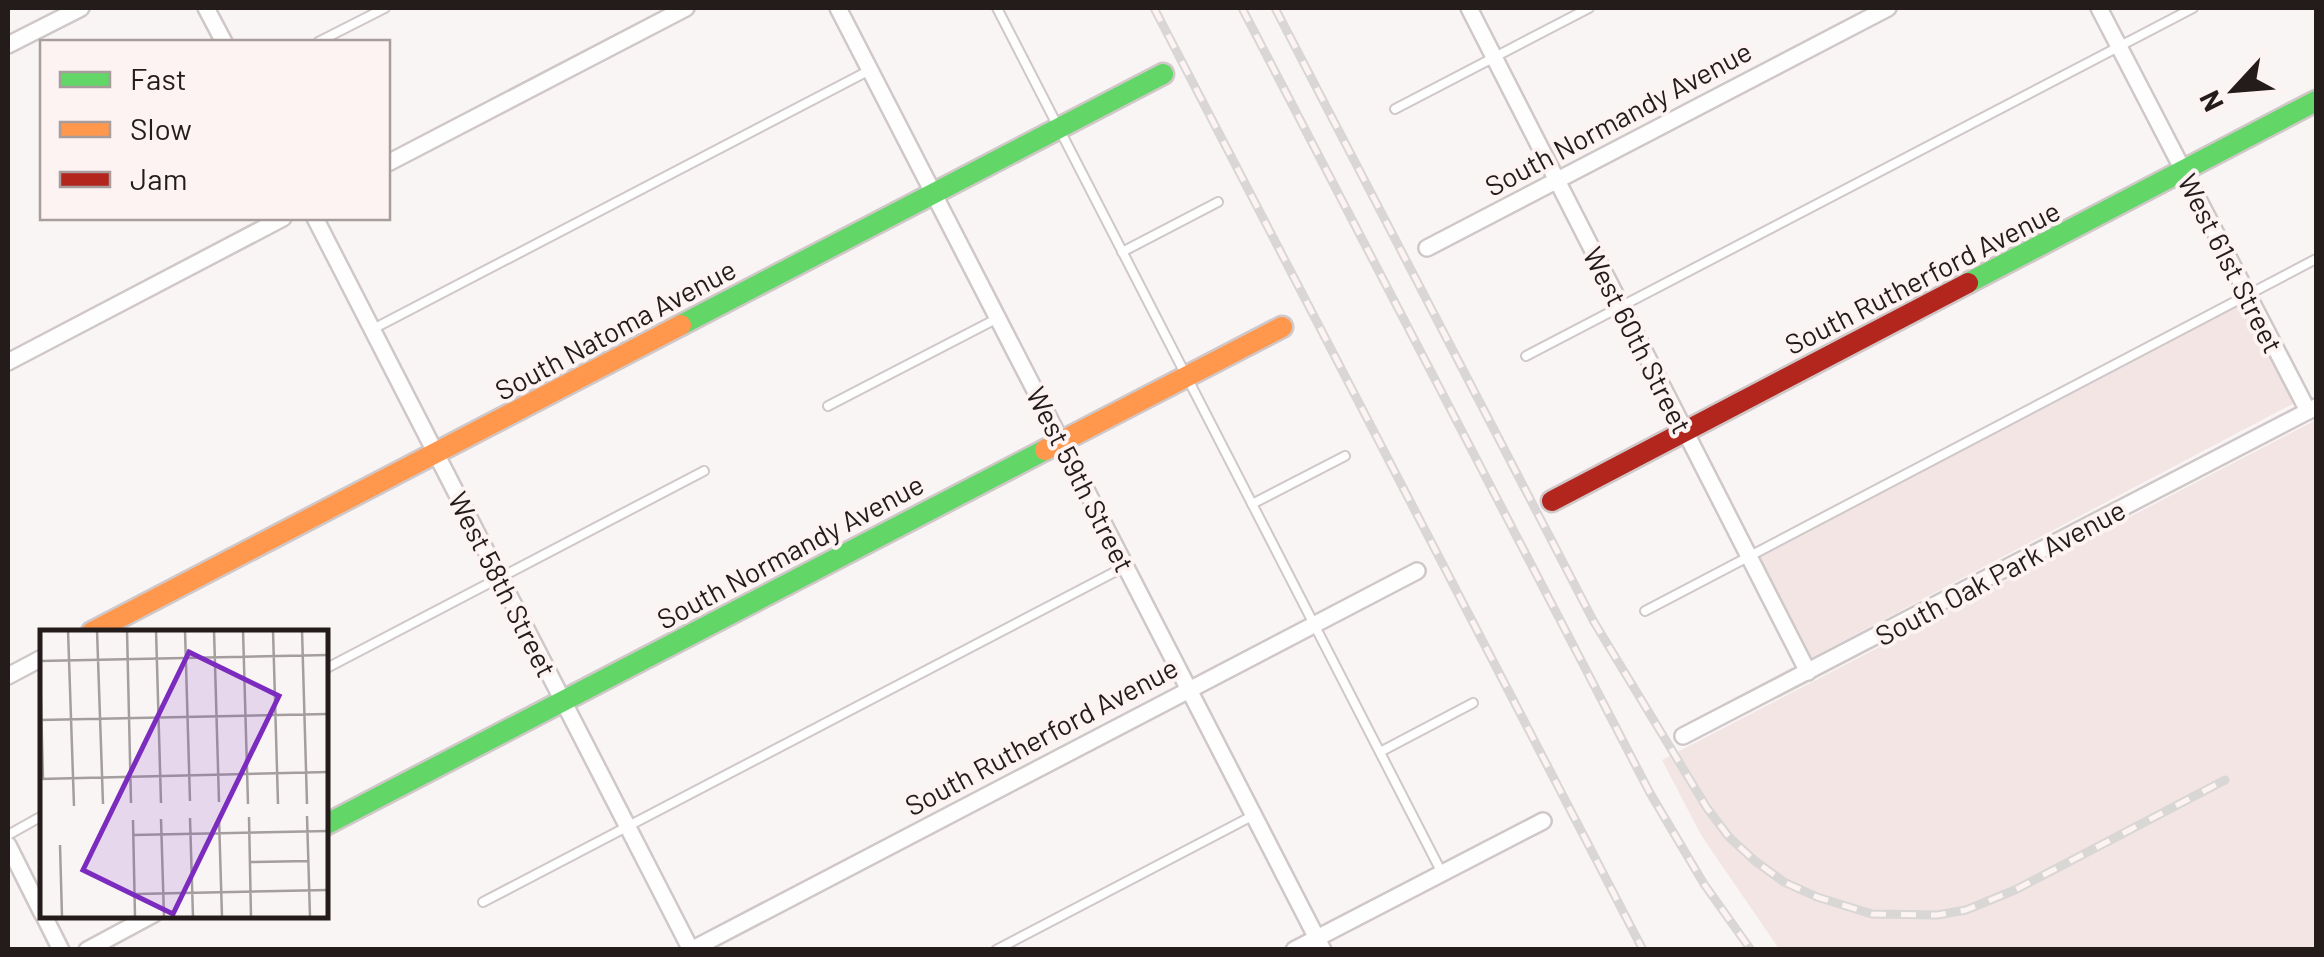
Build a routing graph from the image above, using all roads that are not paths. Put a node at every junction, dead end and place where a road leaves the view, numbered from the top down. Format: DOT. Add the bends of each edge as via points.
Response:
graph roads {
  1 [pos="81,8"];
  2 [pos="206,8"];
  3 [pos="385,8"];
  4 [pos="686,8"];
  5 [pos="838,8"];
  6 [pos="997,8"];
  7 [pos="1469,8"];
  8 [pos="1589,8"];
  9 [pos="1888,8"];
  10 [pos="2099,8"];
  11 [pos="2193,8"];
  12 [pos="223,40"];
  13 [pos="322,40"];
  14 [pos="8,46"];
  15 [pos="2119,46"];
  16 [pos="1494,57"];
  17 [pos="870,70"];
  18 [pos="1163,74"];
  19 [pos="2316,101"];
  20 [pos="1395,110"];
  21 [pos="1060,129"];
  22 [pos="390,162"];
  23 [pos="2184,172"];
  24 [pos="1558,181"];
  25 [pos="933,194"];
  26 [pos="1218,202"];
  27 [pos="279,220"];
  28 [pos="317,220"];
  29 [pos="1427,248"];
  30 [pos="1122,252"];
  31 [pos="2316,259"];
  32 [pos="2248,295"];
  33 [pos="1622,307"];
  34 [pos="998,318"];
  35 [pos="1282,328"];
  36 [pos="373,329"];
  37 [pos="1526,356"];
  38 [pos="8,362"];
  39 [pos="1186,376"];
  40 [pos="828,406"];
  41 [pos="2312,409"];
  42 [pos="1685,431"];
  43 [pos="1060,440"];
  44 [pos="436,453"];
  45 [pos="1344,456"];
  46 [pos="704,470"];
  47 [pos="1552,501"];
  48 [pos="1252,504"];
  49 [pos="1748,556"];
  50 [pos="1126,566"];
  51 [pos="1417,571"];
  52 [pos="500,577"];
  53 [pos="1644,611"];
  54 [pos="1314,624"];
  55 [pos="96,630"];
  56 [pos="40,659"];
  57 [pos="328,666"];
  58 [pos="1808,672"];
  59 [pos="8,676"];
  60 [pos="1189,690"];
  61 [pos="563,700"];
  62 [pos="1473,703"];
  63 [pos="1683,736"];
  64 [pos="1380,752"];
  65 [pos="1254,815"];
  66 [pos="40,817"];
  67 [pos="1543,820"];
  68 [pos="328,823"];
  69 [pos="627,825"];
  70 [pos="8,835"];
  71 [pos="8,845"];
  72 [pos="1442,873"];
  73 [pos="483,902"];
  74 [pos="40,908"];
  75 [pos="44,917"];
  76 [pos="148,917"];
  77 [pos="1320,943"];
  78 [pos="691,949"];
  79 [pos="61,950"];
  80 [pos="88,950"];
  81 [pos="996,950"];
  82 [pos="1294,950"];
  1 -- 14 [label="street"];
  2 -- 12 [label="street"];
  3 -- 13 [label="lane"];
  4 -- 22 [label="street"];
  5 -- 17 [label="street, West 59th Street"];
  6 -- 21 [label="lane"];
  7 -- 16 [label="street, West 60th Street"];
  8 -- 16 [label="lane"];
  9 -- 24 [label="street, South Normandy Avenue"];
  10 -- 15 [label="street, West 61st Street"];
  11 -- 15 [label="lane"];
  15 -- 23 [label="street, West 61st Street"];
  15 -- 33 [label="lane"];
  16 -- 20 [label="lane"];
  16 -- 24 [label="street, West 60th Street"];
  17 -- 25 [label="street, West 59th Street"];
  17 -- 36 [label="lane"];
  18 -- 21 [label="street, South Natoma Avenue"];
  19 -- 23 [label="street, South Rutherford Avenue"];
  21 -- 25 [label="street, South Natoma Avenue"];
  21 -- 30 [label="lane"];
  23 -- 32 [label="street, West 61st Street"];
  23 -- 42 [label="street, South Rutherford Avenue"];
  24 -- 29 [label="street, South Normandy Avenue"];
  24 -- 33 [label="street, West 60th Street"];
  25 -- 34 [label="street, West 59th Street"];
  25 -- 44 [label="street, South Natoma Avenue"];
  26 -- 30 [label="lane"];
  27 -- 38 [label="street"];
  28 -- 36 [label="street, West 58th Street"];
  30 -- 39 [label="lane"];
  31 -- 32 [label="lane"];
  32 -- 41 [label="street, West 61st Street"];
  32 -- 49 [label="lane"];
  33 -- 37 [label="lane"];
  33 -- 42 [label="street, West 60th Street"];
  34 -- 40 [label="lane"];
  34 -- 43 [label="street, West 59th Street"];
  35 -- 39 [label="street, South Normandy Avenue"];
  36 -- 44 [label="street, West 58th Street"];
  39 -- 43 [label="street, South Normandy Avenue"];
  39 -- 48 [label="lane"];
  41 -- 58 [label="street, South Oak Park Avenue"];
  42 -- 47 [label="street, South Rutherford Avenue"];
  42 -- 49 [label="street, West 60th Street"];
  43 -- 50 [label="street, West 59th Street"];
  43 -- 61 [label="street, South Normandy Avenue"];
  44 -- 52 [label="street, West 58th Street"];
  44 -- 55 [label="street, South Natoma Avenue"];
  45 -- 48 [label="lane"];
  46 -- 52 [label="lane"];
  48 -- 54 [label="lane"];
  49 -- 53 [label="lane"];
  49 -- 58 [label="street, West 60th Street"];
  50 -- 60 [label="street, West 59th Street"];
  50 -- 69 [label="lane"];
  51 -- 54 [label="street, South Rutherford Avenue"];
  52 -- 57 [label="lane"];
  52 -- 61 [label="street, West 58th Street"];
  54 -- 60 [label="street, South Rutherford Avenue"];
  54 -- 64 [label="lane"];
  56 -- 59 [label="street"];
  58 -- 63 [label="street, South Oak Park Avenue"];
  60 -- 65 [label="street, West 59th Street"];
  60 -- 78 [label="street, South Rutherford Avenue"];
  61 -- 68 [label="street, South Normandy Avenue"];
  61 -- 69 [label="street, West 58th Street"];
  62 -- 64 [label="lane"];
  64 -- 72 [label="lane"];
  65 -- 77 [label="street, West 59th Street"];
  65 -- 81 [label="lane"];
  66 -- 70 [label="lane"];
  67 -- 72 [label="street"];
  69 -- 73 [label="lane"];
  69 -- 78 [label="street, West 58th Street"];
  71 -- 74 [label="street"];
  72 -- 77 [label="street"];
  75 -- 79 [label="street"];
  76 -- 80 [label="street"];
  77 -- 82 [label="street"];
}
